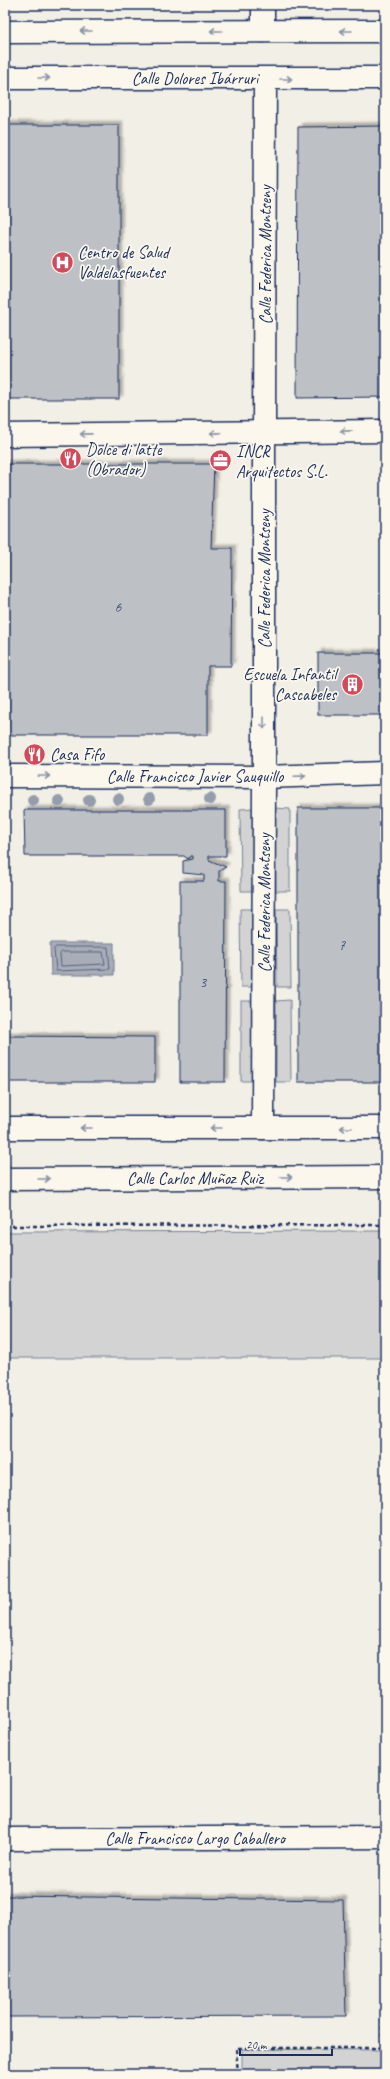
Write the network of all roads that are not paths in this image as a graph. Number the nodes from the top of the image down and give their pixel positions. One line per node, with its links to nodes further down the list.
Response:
1 (262, 5): 2 (street)
2 (263, 31): 3 (street, one-way to 2); 4 (street, one-way to 4)
3 (385, 31)
4 (5, 32)
5 (5, 78): 6 (street, Calle Dolores Ibárruri, one-way to 6)
6 (265, 78): 7 (street, Calle Dolores Ibárruri, one-way to 7); 9 (street, Calle Federica Montseny)
7 (385, 78)
8 (385, 431): 9 (street, one-way to 9)
9 (264, 432): 10 (street, one-way to 10); 13 (street, Calle Federica Montseny, one-way to 13)
10 (5, 435)
11 (385, 773): 13 (street, Calle Francisco Javier Sauquillo, one-way to 11)
12 (5, 776): 13 (street, Calle Francisco Javier Sauquillo, one-way to 13)
13 (264, 777): 15 (street, Calle Federica Montseny)
14 (5, 1128): 15 (street, one-way to 14)
15 (264, 1128): 16 (street, one-way to 15)
16 (385, 1128)
17 (385, 1177): 18 (street, Calle Carlos Muñoz Ruiz, one-way to 17)
18 (5, 1179)
19 (385, 1837): 20 (street, Calle Francisco Largo Caballero)
20 (5, 1839)

